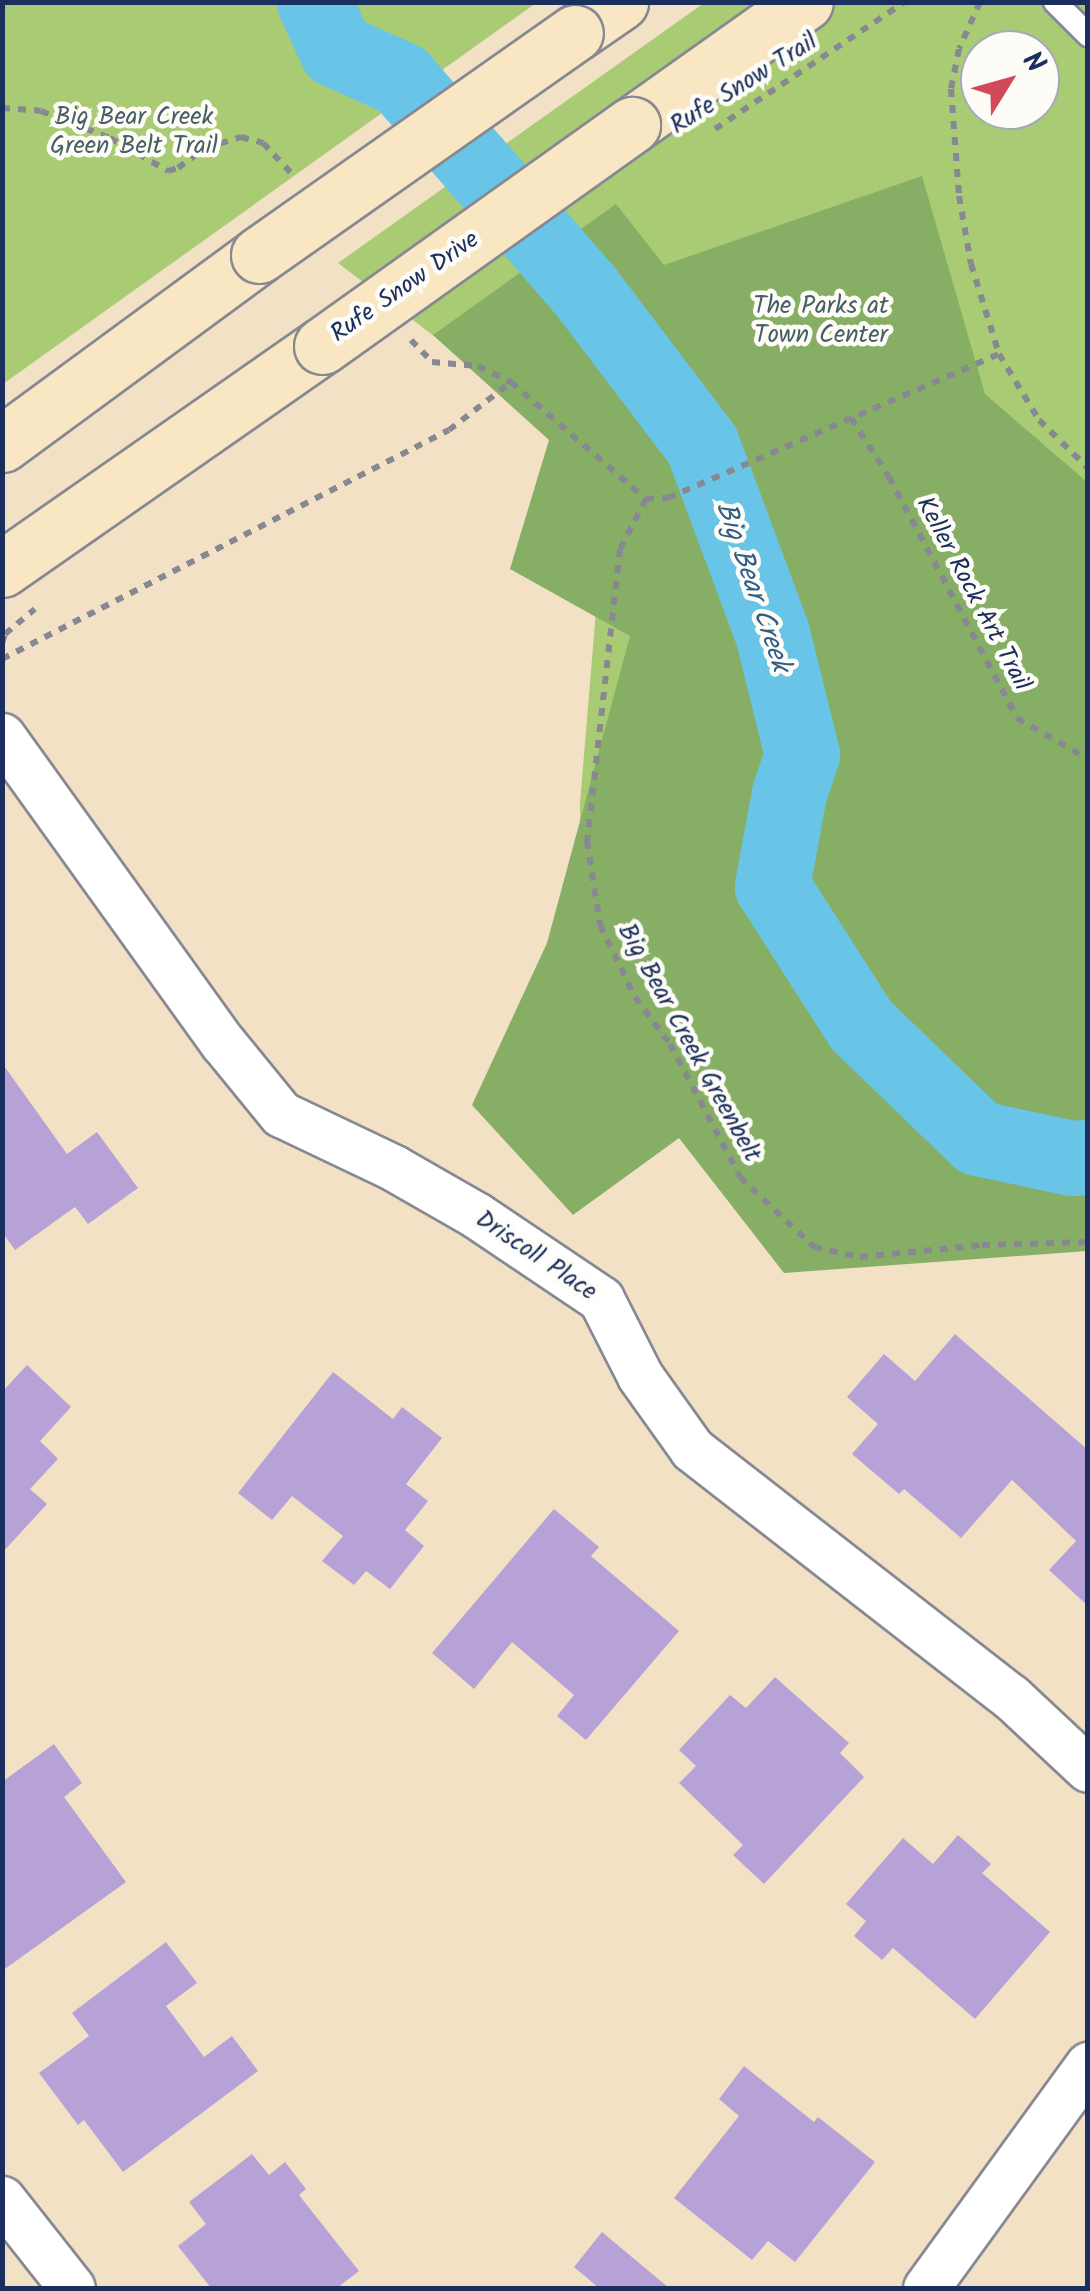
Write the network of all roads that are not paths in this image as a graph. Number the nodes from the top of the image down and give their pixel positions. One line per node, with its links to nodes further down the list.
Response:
1 (620, 2): 5 (main road, bridge)
2 (805, 2): 6 (main road, Rufe Snow Drive, bridge)
3 (1055, 2): 4 (lane)
4 (1088, 35)
5 (2, 444)
6 (2, 569)
7 (2, 736): 8 (street, Driscoll Place)
8 (1088, 1769)
9 (1088, 2065): 12 (street)
10 (2, 2199): 11 (street)
11 (72, 2288)
12 (926, 2288)

